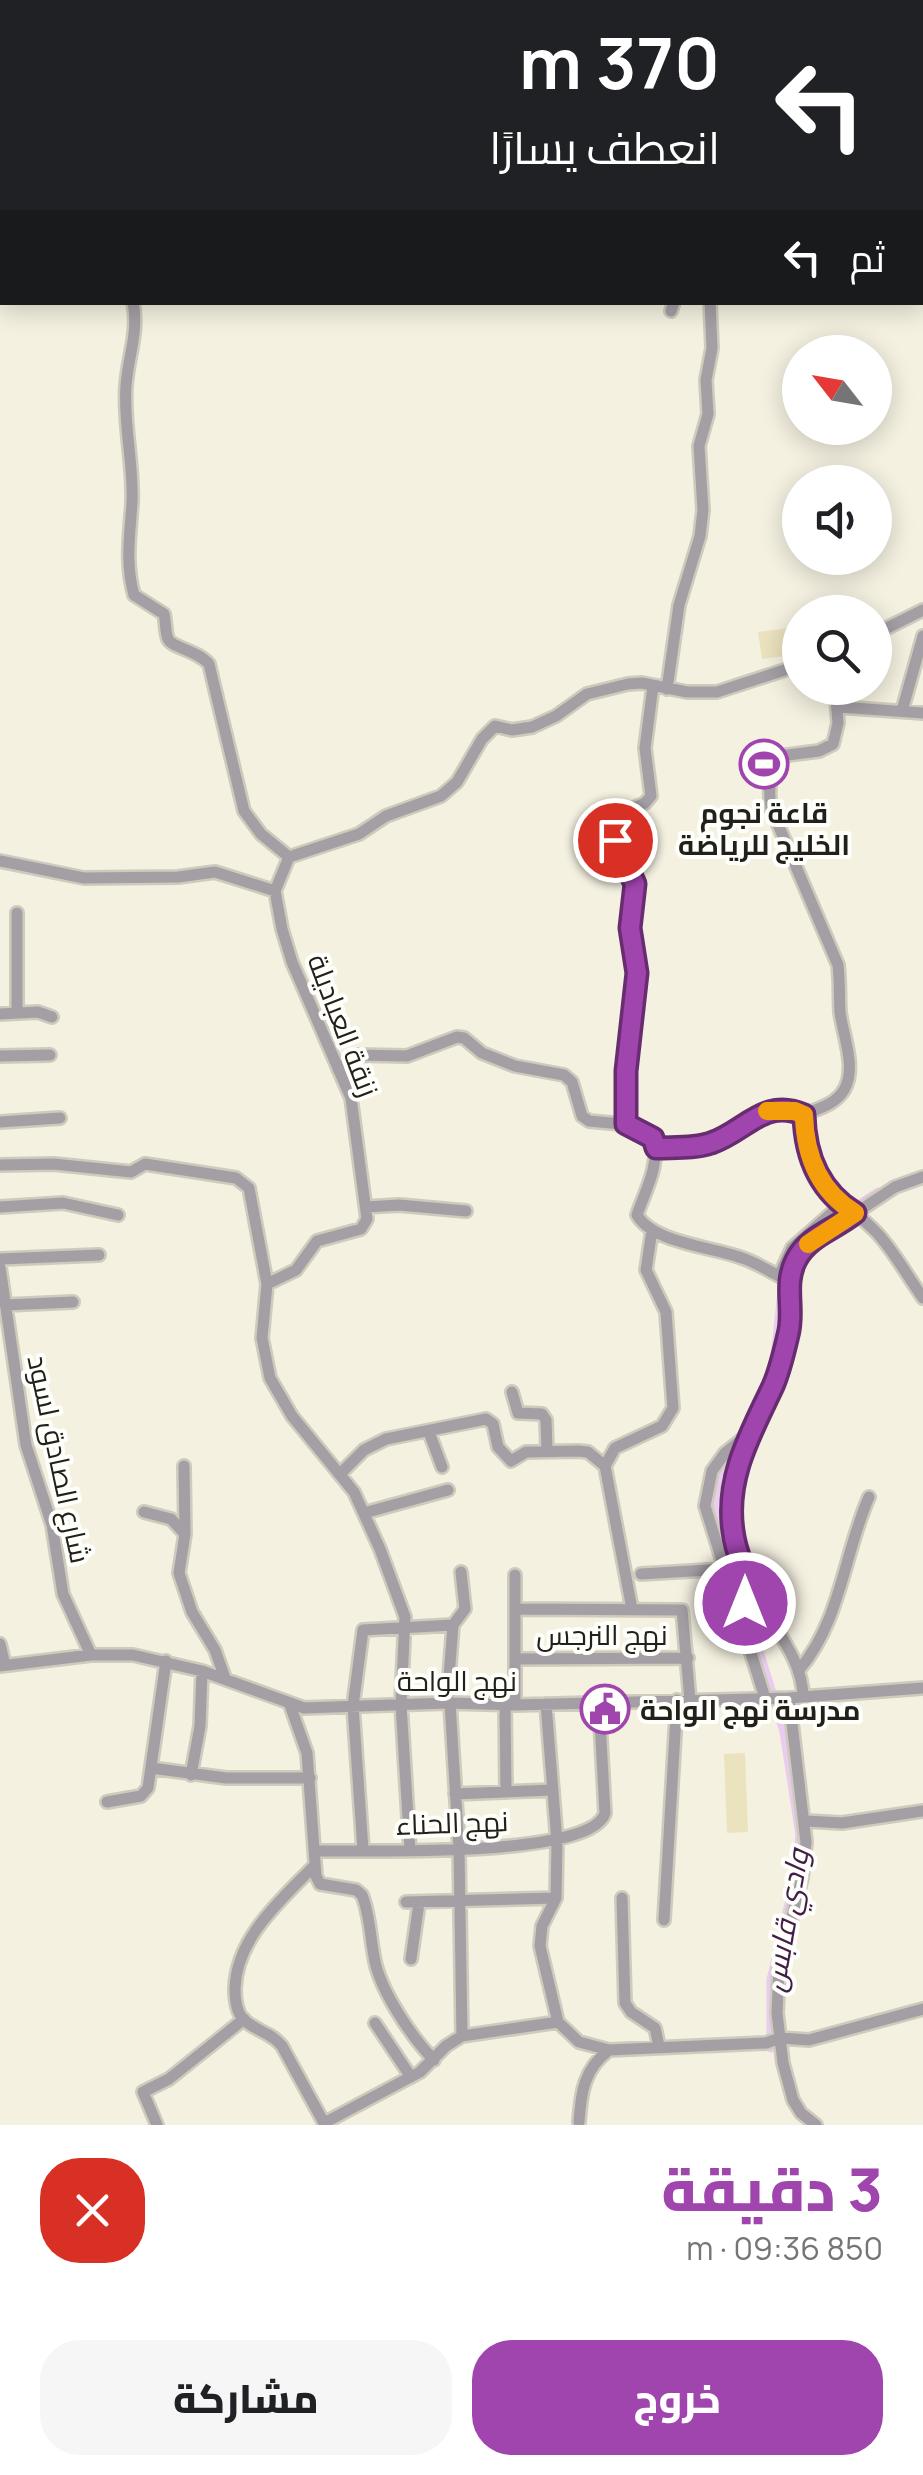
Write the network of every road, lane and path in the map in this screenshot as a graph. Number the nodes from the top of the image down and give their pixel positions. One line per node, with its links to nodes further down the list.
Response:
1 (133, 305): 11 (street)
2 (710, 305): 7 (street)
3 (923, 610): 4 (street)
4 (892, 626)
5 (923, 636): 9 (street)
6 (782, 671): 7 (street)
7 (660, 687): 11 (street); 24 (street)
8 (839, 707): 9 (street); 21 (street)
9 (902, 711): 10 (street)
10 (923, 713)
11 (289, 857): 13 (street)
12 (0, 861): 13 (street)
13 (275, 891): 20 (street, زنقة العباديلة)
14 (17, 913): 16 (street)
15 (0, 1014): 16 (street)
16 (17, 1014): 17 (street)
17 (52, 1017)
18 (0, 1056): 19 (street)
19 (50, 1056)
20 (338, 1069): 24 (street); 30 (street, زنقة العباديلة)
21 (804, 1115): 25 (street); 28 (street)
22 (60, 1118): 23 (street)
23 (0, 1122)
24 (626, 1124): 25 (street)
25 (656, 1148): 34 (street)
26 (0, 1165): 37 (street)
27 (923, 1176): 32 (street)
28 (842, 1204): 32 (street); 34 (street)
29 (0, 1207): 33 (street)
30 (366, 1208): 31 (street); 37 (street)
31 (466, 1211)
32 (855, 1213): 38 (street); 43 (street)
33 (118, 1215)
34 (652, 1230): 46 (street)
35 (99, 1255): 36 (street)
36 (0, 1267): 40 (street, شارع الصادق لسود)
37 (267, 1284): 48 (street)
38 (923, 1298)
39 (74, 1302): 40 (street)
40 (5, 1305): 65 (street, شارع الصادق لسود)
41 (512, 1392): 44 (street)
42 (429, 1432): 44 (street); 47 (street); 48 (street)
43 (748, 1434): 54 (street); 58 (street)
44 (547, 1450): 46 (street)
45 (184, 1466): 53 (street)
46 (605, 1466): 60 (street)
47 (442, 1467)
48 (340, 1474): 52 (street)
49 (448, 1490): 52 (street)
50 (869, 1497): 71 (street)
51 (144, 1512): 53 (street)
52 (364, 1513): 63 (street)
53 (185, 1534): 72 (street)
54 (724, 1569): 57 (street); 59 (street)
55 (461, 1572): 62 (street)
56 (515, 1574): 61 (street)
57 (641, 1574)
58 (760, 1602): 59 (street); 71 (street)
59 (736, 1606): 75 (street)
60 (632, 1609): 61 (street); 66 (street)
61 (515, 1610): 67 (street)
62 (454, 1625): 63 (street); 78 (street)
63 (406, 1627): 80 (street); 84 (street)
64 (0, 1644): 69 (street)
65 (91, 1655): 68 (street, نهج الواحة); 69 (street, نهج الواحة)
66 (688, 1658): 67 (street, نهج النرجس); 77 (street)
67 (516, 1659): 81 (street)
68 (166, 1662): 70 (street, نهج الواحة); 85 (street)
69 (3, 1666)
70 (202, 1670): 72 (street, نهج الواحة); 86 (street)
71 (800, 1670): 74 (street)
72 (225, 1678): 83 (street, نهج الواحة)
73 (923, 1688): 74 (street, نهج الواحة)
74 (803, 1696): 76 (street, نهج الواحة)
75 (765, 1698): 76 (street, نهج الواحة); 77 (street, نهج الواحة)
76 (789, 1698): 93 (street)
77 (684, 1700): 79 (street, نهج الواحة); 103 (street)
78 (448, 1703): 80 (street, نهج الواحة); 81 (street, نهج الواحة); 90 (street)
79 (599, 1703): 82 (street, نهج الواحة); 94 (street, نهج الحناء)
80 (401, 1704): 84 (street, نهج الواحة); 97 (street)
81 (510, 1704): 82 (street, نهج الواحة); 89 (street)
82 (546, 1704): 88 (street)
83 (290, 1705): 84 (street, نهج الواحة); 87 (street)
84 (353, 1706): 96 (street)
85 (151, 1768): 86 (street); 91 (street)
86 (191, 1775): 87 (street)
87 (310, 1778): 98 (street)
88 (553, 1790): 89 (street); 94 (street)
89 (506, 1792): 90 (street)
90 (456, 1794): 95 (street)
91 (107, 1802)
92 (923, 1811): 93 (street)
93 (806, 1821): 110 (street)
94 (557, 1842): 95 (street, نهج الحناء); 100 (street)
95 (459, 1849): 97 (street, نهج الحناء); 102 (street)
96 (363, 1850): 97 (street, نهج الحناء); 98 (street, نهج الحناء)
97 (410, 1850)
98 (315, 1851): 99 (street)
99 (314, 1866): 106 (street); 113 (street)
100 (556, 1898): 102 (street); 107 (street)
101 (622, 1898): 111 (street)
102 (459, 1901): 104 (street); 109 (street)
103 (664, 1920)
104 (411, 1959)
105 (923, 2009): 110 (street)
106 (244, 2020): 116 (street); 117 (street)
107 (558, 2022): 109 (street); 112 (street)
108 (375, 2023): 114 (street)
109 (462, 2036): 113 (street)
110 (780, 2038): 111 (street); 118 (street)
111 (660, 2046): 112 (street)
112 (609, 2050): 115 (street)
113 (434, 2060): 114 (street)
114 (411, 2077): 116 (street)
115 (579, 2122)
116 (322, 2124)
117 (157, 2125)
118 (816, 2125)

